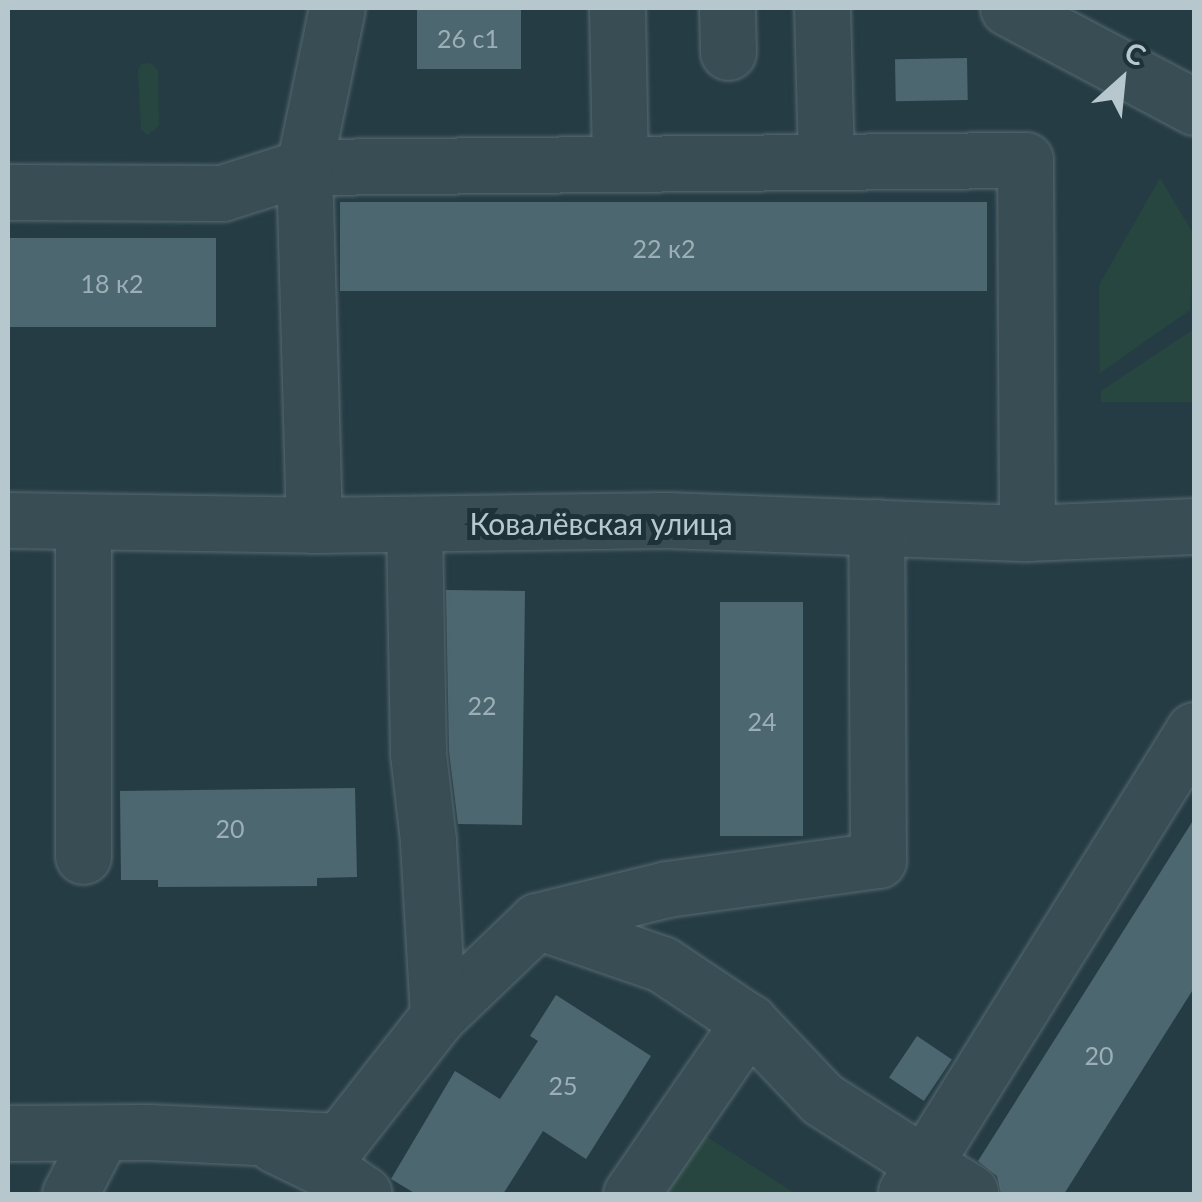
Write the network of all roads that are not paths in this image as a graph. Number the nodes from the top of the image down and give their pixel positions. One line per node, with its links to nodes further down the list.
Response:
1 (336, 8): 8 (street)
2 (617, 8): 7 (street)
3 (822, 8): 6 (street)
4 (1008, 8): 5 (street)
5 (1194, 106)
6 (826, 161): 7 (street); 16 (street)
7 (620, 162): 8 (street)
8 (304, 168): 9 (street); 13 (street)
9 (8, 192)
10 (8, 520): 11 (street, Ковалёвская улица)
11 (82, 522): 13 (street, Ковалёвская улица); 18 (street)
12 (414, 524): 13 (street, Ковалёвская улица); 15 (street, Ковалёвская улица); 20 (street)
13 (314, 525)
14 (1194, 526): 16 (street, Ковалёвская улица)
15 (876, 527): 16 (street, Ковалёвская улица); 19 (street)
16 (1027, 532)
17 (1194, 730): 25 (street)
18 (83, 856)
19 (537, 921): 20 (street); 21 (street)
20 (438, 1016): 24 (street)
21 (748, 1022): 25 (street); 29 (street)
22 (8, 1133): 23 (street)
23 (100, 1136): 24 (street); 27 (street)
24 (256, 1136): 28 (street)
25 (915, 1179): 26 (street)
26 (970, 1192)
27 (70, 1194)
28 (364, 1194)
29 (631, 1194)

